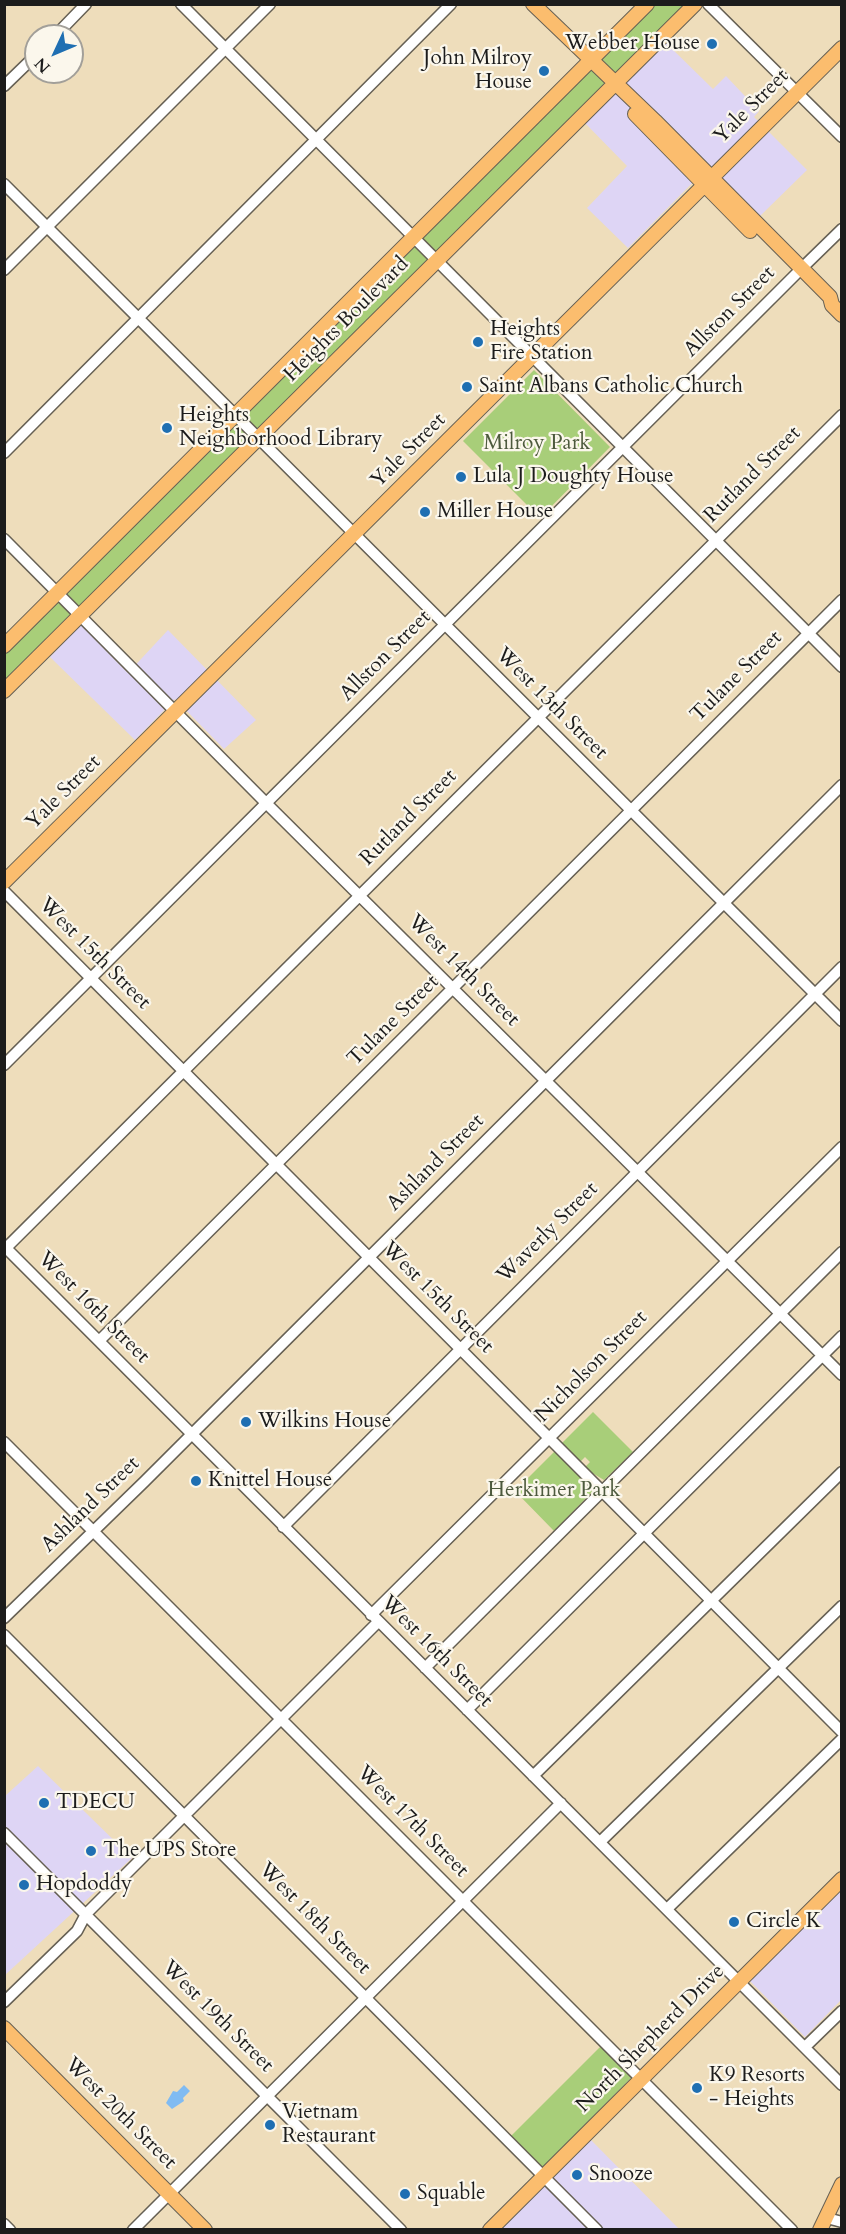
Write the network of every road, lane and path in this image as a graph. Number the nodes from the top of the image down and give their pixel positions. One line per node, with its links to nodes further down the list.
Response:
1 (86, 4): 9 (street)
2 (181, 4): 11 (street)
3 (270, 4): 11 (street)
4 (451, 4): 18 (street)
5 (533, 4): 12 (main road)
6 (648, 4): 12 (main road, Heights Boulevard)
7 (695, 4): 14 (main road, Heights Boulevard)
8 (708, 4): 16 (street)
9 (67, 24)
10 (842, 48): 16 (main road, Yale Street)
11 (226, 49): 18 (street); 21 (street)
12 (590, 63): 14 (main road); 23 (main road, Heights Boulevard)
13 (24, 67): 15 (street)
14 (612, 84): 19 (main road); 24 (main road, Heights Boulevard)
15 (4, 86)
16 (796, 93): 17 (street); 19 (main road, Yale Street)
17 (842, 137)
18 (317, 140): 23 (street); 28 (street)
19 (707, 181): 26 (main road); 26 (main road); 29 (main road, Yale Street)
20 (4, 184): 21 (street, West 13th Street)
21 (48, 227): 25 (street); 28 (street, West 13th Street)
22 (842, 229): 26 (street, Allston Street)
23 (415, 238): 24 (street); 30 (main road, Heights Boulevard)
24 (436, 260): 29 (street); 32 (main road, Heights Boulevard)
25 (4, 270)
26 (799, 272): 27 (main road); 33 (street, Allston Street)
27 (837, 310)
28 (138, 318): 30 (street, West 13th Street); 34 (street)
29 (533, 357): 33 (street); 35 (main road, Yale Street)
30 (234, 414): 32 (street, West 13th Street); 38 (main road, Heights Boulevard)
31 (842, 415): 37 (street, Rutland Street)
32 (258, 438): 35 (street, West 13th Street); 40 (main road, Heights Boulevard)
33 (622, 446): 37 (street); 41 (street, Allston Street)
34 (4, 453)
35 (355, 535): 41 (street, West 13th Street); 46 (main road, Yale Street)
36 (4, 538): 38 (street, West 14th Street)
37 (715, 540): 42 (street); 47 (street, Rutland Street)
38 (58, 592): 40 (street, West 14th Street); 43 (main road, Heights Boulevard)
39 (842, 600): 42 (street, Tulane Street)
40 (80, 615): 45 (main road, Heights Boulevard); 46 (street, West 14th Street)
41 (445, 625): 47 (street, West 13th Street); 49 (street, Allston Street)
42 (808, 634): 44 (street); 50 (street, Tulane Street)
43 (4, 646)
44 (842, 667)
45 (4, 691)
46 (176, 712): 49 (street, West 14th Street); 51 (main road, Yale Street)
47 (537, 717): 50 (street, West 13th Street); 53 (street, Rutland Street)
48 (842, 785): 54 (street, Ashland Street)
49 (266, 803): 53 (street, West 14th Street); 56 (street, Allston Street)
50 (631, 812): 54 (street, West 13th Street); 57 (street, Tulane Street)
51 (4, 882)
52 (4, 891): 56 (street, West 15th Street)
53 (359, 896): 57 (street, West 14th Street); 61 (street, Rutland Street)
54 (723, 904): 58 (street, West 13th Street); 62 (street, Ashland Street)
55 (842, 967): 58 (street, Waverly Street)
56 (90, 979): 60 (street, Allston Street); 61 (street, West 15th Street)
57 (454, 990): 62 (street, West 14th Street); 64 (street, Tulane Street)
58 (814, 994): 59 (street, West 13th Street); 65 (street, Waverly Street)
59 (842, 1021)
60 (4, 1065)
61 (183, 1072): 64 (street, West 15th Street); 66 (street, Rutland Street)
62 (545, 1081): 65 (street, West 14th Street); 68 (street, Ashland Street)
63 (842, 1147): 69 (street, Nicholson Street)
64 (276, 1165): 68 (street, West 15th Street); 72 (street, Tulane Street)
65 (637, 1172): 69 (street, West 14th Street); 73 (street, Waverly Street)
66 (5, 1248): 72 (street, West 16th Street)
67 (842, 1252): 70 (street)
68 (369, 1258): 73 (street, West 15th Street); 76 (street, Ashland Street)
69 (728, 1261): 70 (street, West 14th Street); 77 (street, Nicholson Street)
70 (779, 1313): 74 (street, West 14th Street); 80 (street)
71 (842, 1336): 74 (street)
72 (99, 1341): 76 (street, West 16th Street)
73 (460, 1349): 77 (street, West 15th Street); 81 (street, Waverly Street)
74 (822, 1355): 75 (street, West 14th Street); 83 (street)
75 (842, 1375)
76 (190, 1435): 81 (street, West 16th Street); 82 (street, Ashland Street)
77 (549, 1438): 80 (street, West 15th Street); 87 (street, Nicholson Street)
78 (4, 1442): 82 (street, West 17th Street)
79 (842, 1472): 84 (street)
80 (602, 1491): 83 (street, West 15th Street); 89 (street)
81 (283, 1527): 87 (street, West 16th Street)
82 (94, 1531): 86 (street, Ashland Street); 92 (street, West 17th Street)
83 (645, 1534): 84 (street, West 15th Street); 91 (street)
84 (712, 1602): 90 (street, West 15th Street); 95 (street)
85 (842, 1606): 90 (street)
86 (4, 1618)
87 (375, 1618): 89 (street, West 16th Street); 92 (street, Nicholson Street)
88 (4, 1635): 97 (street, West 18th Street)
89 (424, 1668): 91 (street, West 16th Street)
90 (778, 1669): 93 (street, West 15th Street); 99 (street)
91 (467, 1710): 95 (street, West 16th Street)
92 (281, 1720): 97 (street, Nicholson Street); 101 (street, West 17th Street)
93 (842, 1732)
94 (842, 1739): 102 (street)
95 (533, 1776): 96 (street, West 16th Street)
96 (561, 1803): 99 (street, West 16th Street); 101 (street)
97 (184, 1816): 103 (street, Nicholson Street); 105 (street, West 18th Street)
98 (4, 1833): 103 (street, West 19th Street)
99 (600, 1842): 102 (street, West 16th Street)
100 (842, 1879): 104 (main road, North Shepherd Drive)
101 (463, 1901): 105 (street); 110 (street, West 17th Street)
102 (667, 1909): 104 (street, West 16th Street)
103 (86, 1914): 106 (street); 112 (street, West 19th Street)
104 (740, 1981): 109 (street, West 16th Street); 110 (main road, North Shepherd Drive)
105 (365, 1998): 112 (street); 113 (street, West 18th Street)
106 (4, 2002)
107 (842, 2011): 109 (street)
108 (4, 2028): 115 (main road, West 20th Street)
109 (805, 2047): 111 (street, West 16th Street)
110 (641, 2078): 113 (main road, North Shepherd Drive); 125 (street, West 17th Street)
111 (842, 2085)
112 (267, 2096): 115 (street); 122 (street, West 19th Street)
113 (544, 2176): 123 (main road, North Shepherd Drive); 124 (street, West 18th Street)
114 (842, 2184): 117 (main road)
115 (169, 2194): 120 (street); 121 (main road, West 20th Street)
116 (842, 2222): 117 (street)
117 (824, 2223)
118 (4, 2224): 119 (street)
119 (10, 2229)
120 (133, 2229)
121 (205, 2229)
122 (401, 2229)
123 (490, 2229)
124 (597, 2229)
125 (792, 2229)

